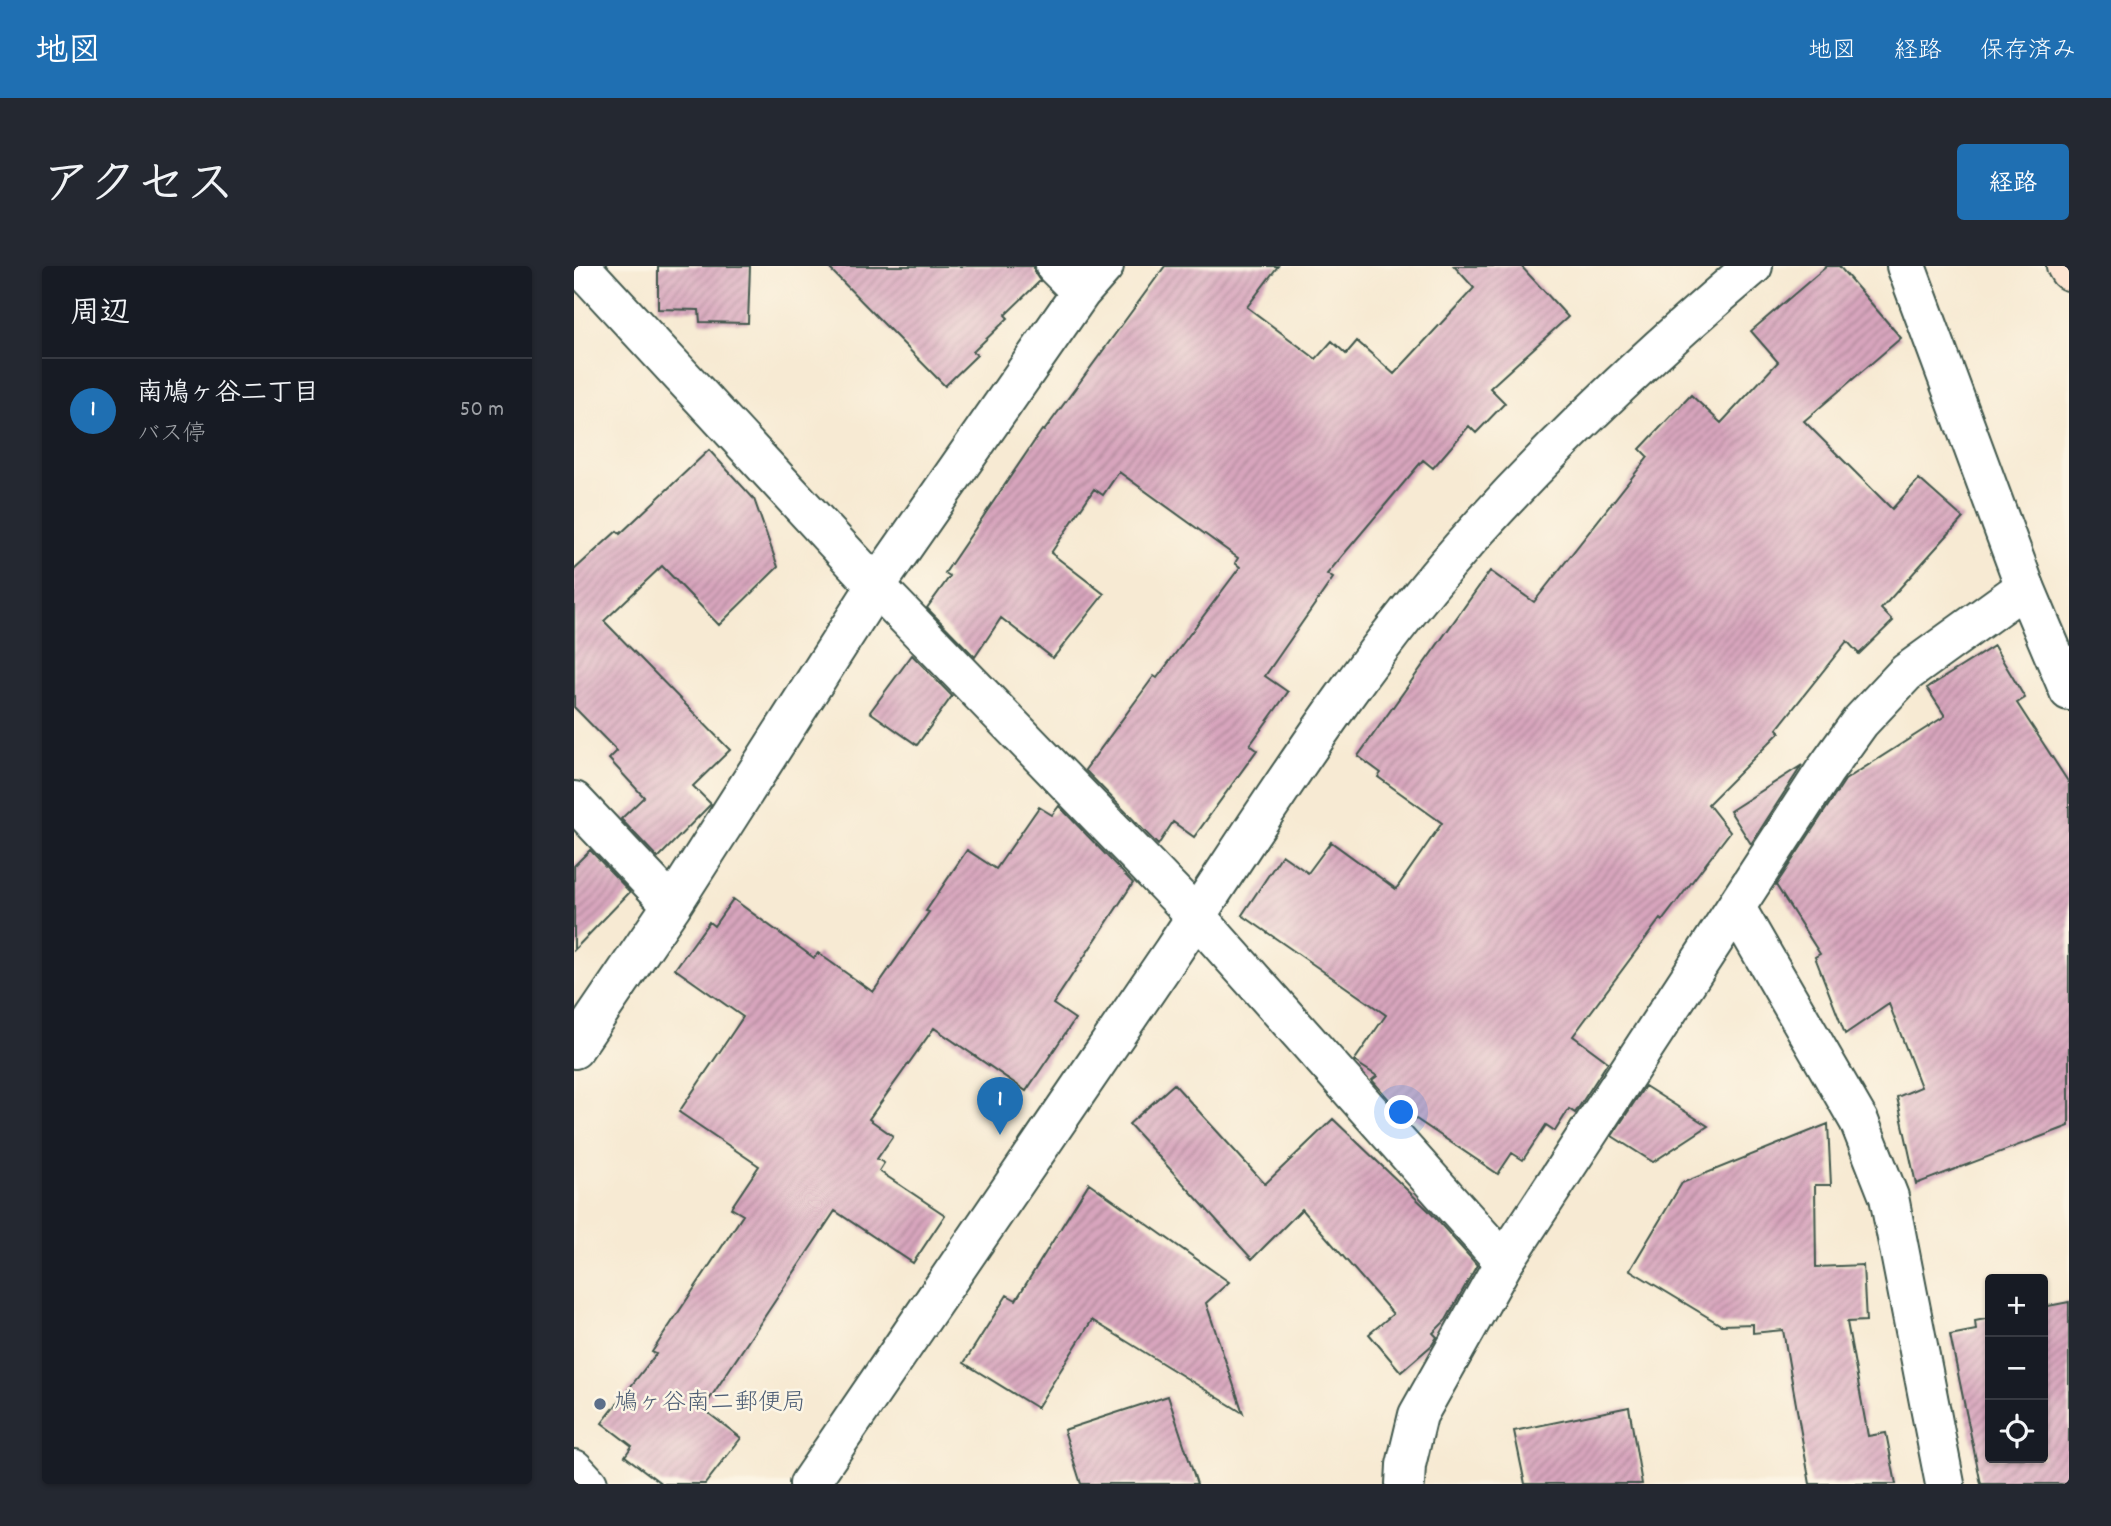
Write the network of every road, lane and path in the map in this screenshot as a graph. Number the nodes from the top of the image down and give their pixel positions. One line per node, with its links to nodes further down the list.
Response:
1 (580, 266): 7 (street)
2 (1753, 266): 13 (street)
3 (1906, 266): 8 (street)
4 (2066, 266): 5 (main road)
5 (2069, 271)
6 (1080, 275): 7 (street)
7 (876, 586): 11 (street); 13 (street)
8 (2025, 587): 9 (street); 12 (street)
9 (2069, 691)
10 (574, 801): 11 (street)
11 (672, 905): 14 (street)
12 (1736, 908): 15 (street); 20 (street)
13 (1196, 916): 15 (street); 18 (street)
14 (574, 1049)
15 (1504, 1262): 19 (street)
16 (574, 1469): 17 (street)
17 (588, 1484)
18 (809, 1484)
19 (1405, 1484)
20 (1945, 1484)

